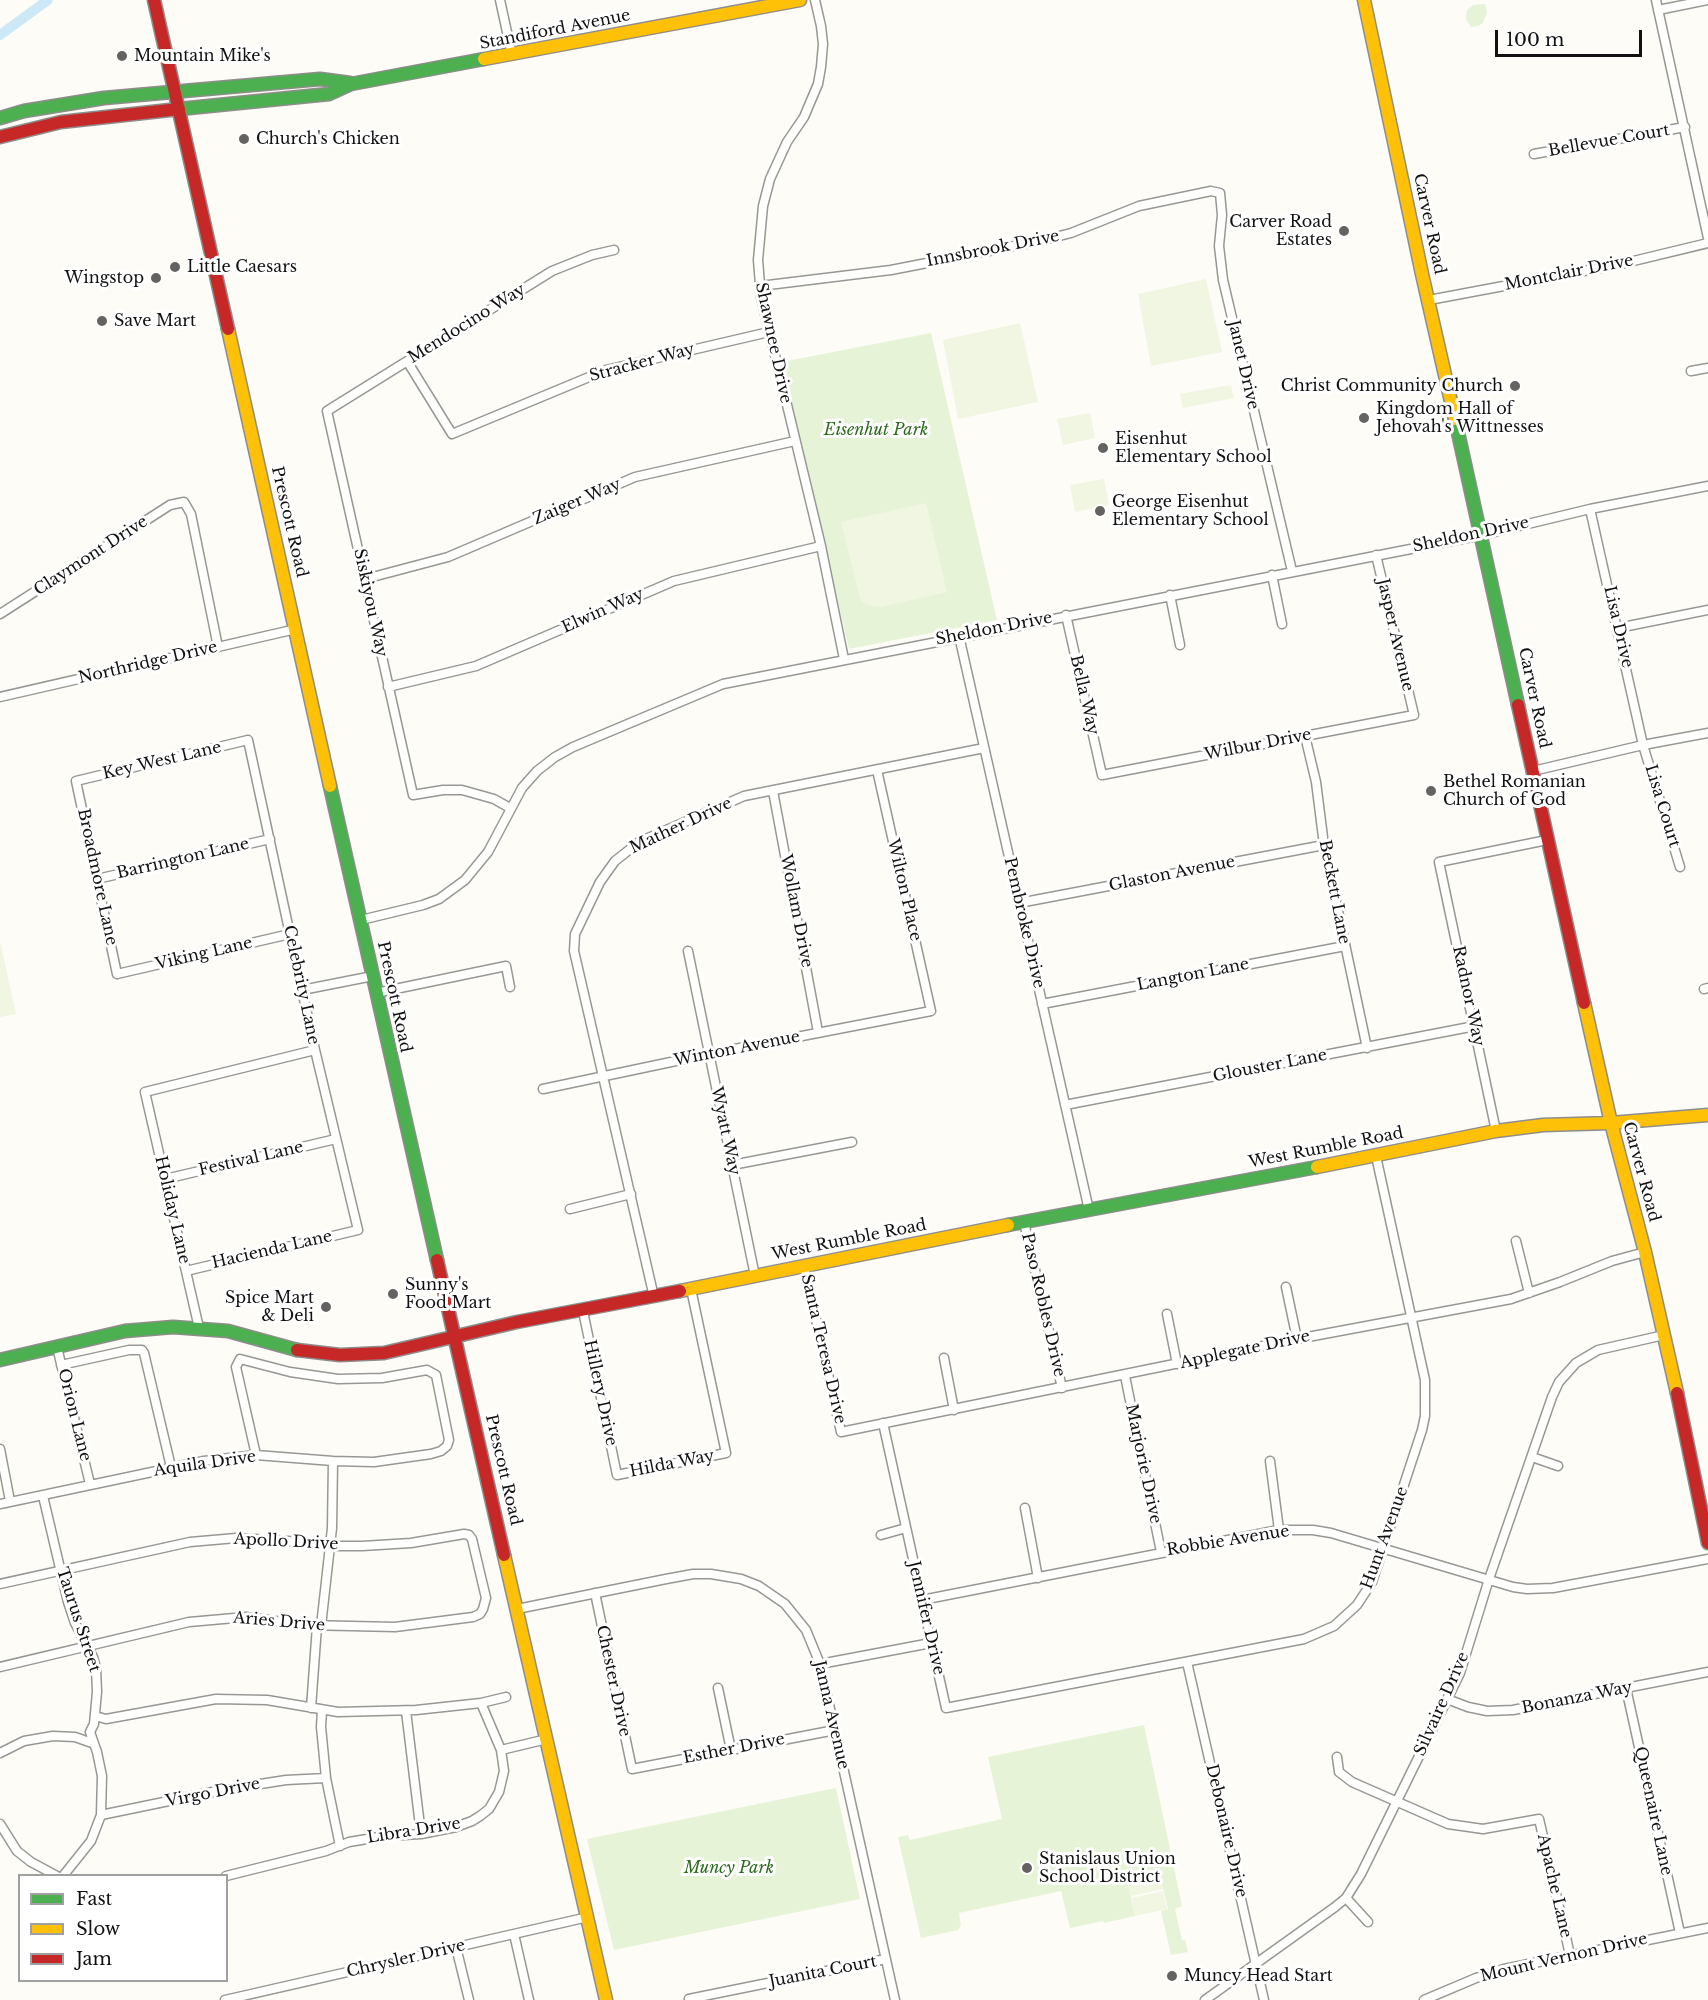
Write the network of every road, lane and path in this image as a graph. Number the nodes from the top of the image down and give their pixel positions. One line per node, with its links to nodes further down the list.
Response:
1 (154, 0): 11 (street, Prescott Road)
2 (500, 0): 9 (street)
3 (800, 0): 9 (street, Standiford Avenue)
4 (815, 0): 21 (street, Shawnee Drive)
5 (1364, 0): 22 (street, Carver Road)
6 (1656, 0): 8 (street)
7 (1708, 0): 8 (street)
8 (1658, 10): 14 (street)
9 (512, 55): 10 (street, Standiford Avenue)
10 (351, 84): 11 (street, Standiford Avenue); 12 (street, Standiford Avenue)
11 (175, 92): 12 (street, Prescott Road); 13 (street, Standiford Avenue)
12 (179, 110): 15 (street, Standiford Avenue); 43 (street, Prescott Road)
13 (0, 118)
14 (1685, 127): 16 (street, Bellevue Court); 18 (street)
15 (0, 137)
16 (1534, 154)
17 (1220, 193): 21 (street, Innsbrook Drive); 34 (street, Janet Drive)
18 (1708, 238)
19 (1708, 243): 22 (street, Montclair Drive)
20 (614, 250): 24 (street, Mendocino Way)
21 (760, 286): 23 (street, Shawnee Drive)
22 (1429, 300): 31 (street, Carver Road)
23 (769, 332): 24 (street, Stracker Way); 28 (street, Shawnee Drive)
24 (407, 361): 27 (street, Mendocino Way)
25 (1708, 368): 26 (street)
26 (1691, 370)
27 (327, 411): 36 (street, Siskiyou Way)
28 (795, 441): 32 (street, Shawnee Drive); 36 (street, Zaiger Way)
29 (1708, 486): 30 (street, Sheldon Drive)
30 (1590, 509): 31 (street, Sheldon Drive); 42 (street, Lisa Drive)
31 (1482, 535): 33 (street, Sheldon Drive); 57 (street, Carver Road)
32 (821, 546): 47 (street, Shawnee Drive); 48 (street, Elwin Way)
33 (1376, 555): 34 (street, Sheldon Drive); 50 (street, Jasper Avenue)
34 (1292, 571): 35 (street, Sheldon Drive)
35 (1272, 575): 37 (street, Sheldon Drive); 41 (street)
36 (364, 579): 48 (street, Siskiyou Way)
37 (1170, 595): 40 (street, Sheldon Drive); 45 (street)
38 (1708, 610): 42 (street)
39 (0, 614): 46 (street, Claymont Drive)
40 (1066, 615): 44 (street, Sheldon Drive); 58 (street, Bella Way)
41 (1282, 624)
42 (1618, 628): 54 (street, Lisa Drive)
43 (296, 629): 46 (street, Northridge Drive); 68 (street, Prescott Road)
44 (959, 636): 47 (street, Sheldon Drive); 55 (street, Pembroke Drive)
45 (1180, 645)
46 (218, 646): 49 (street, Northridge Drive)
47 (844, 659): 61 (street, Sheldon Drive)
48 (388, 687): 61 (street, Siskiyou Way)
49 (0, 697)
50 (1414, 715): 52 (street, Wilbur Drive)
51 (1708, 733): 54 (street)
52 (1305, 736): 58 (street, Wilbur Drive); 64 (street, Beckett Lane)
53 (248, 740): 59 (street, Key West Lane); 62 (street, Celebrity Lane)
54 (1643, 745): 57 (street); 65 (street, Lisa Court)
55 (984, 748): 56 (street, Mather Drive); 67 (street, Pembroke Drive)
56 (877, 770): 60 (street, Mather Drive); 78 (street, Wilton Place)
57 (1533, 771): 63 (street, Carver Road)
58 (1102, 775)
59 (76, 781): 66 (street, Broadmore Lane)
60 (773, 791): 80 (street, Wollam Drive); 84 (street, Mather Drive)
61 (510, 808): 68 (street, Sheldon Drive)
62 (270, 839): 66 (street, Barrington Lane); 69 (street, Celebrity Lane)
63 (1547, 840): 79 (street, Radnor Way); 88 (street, Carver Road)
64 (1324, 845): 67 (street, Glaston Avenue); 70 (street, Beckett Lane)
65 (1680, 867)
66 (97, 879): 72 (street, Broadmore Lane)
67 (1020, 903): 77 (street, Pembroke Drive)
68 (361, 920): 73 (street, Prescott Road)
69 (290, 934): 72 (street, Viking Lane); 75 (street, Celebrity Lane)
70 (1345, 946): 77 (street, Langton Lane); 81 (street, Beckett Lane)
71 (688, 951): 83 (street, Wyatt Way)
72 (117, 974)
73 (373, 976): 75 (street); 76 (street, Prescott Road)
74 (510, 987): 76 (street)
75 (302, 990): 82 (street, Celebrity Lane)
76 (376, 993): 114 (street, Prescott Road)
77 (1042, 1004): 86 (street, Pembroke Drive)
78 (931, 1011): 80 (street, Winton Avenue)
79 (1475, 1026): 81 (street, Glouster Lane); 89 (street, Radnor Way)
80 (818, 1032): 83 (street, Winton Avenue)
81 (1367, 1048): 86 (street, Glouster Lane)
82 (315, 1050): 90 (street, Celebrity Lane); 94 (street, Holiday Lane)
83 (709, 1054): 84 (street, Winton Avenue); 93 (street, Wyatt Way)
84 (604, 1076): 85 (street, Winton Avenue); 95 (street, Mather Drive)
85 (543, 1089)
86 (1065, 1106): 97 (street, Pembroke Drive)
87 (1708, 1115): 88 (street, West Rumble Road)
88 (1611, 1123): 89 (street, West Rumble Road); 101 (street, Carver Road)
89 (1496, 1131): 92 (street, West Rumble Road)
90 (336, 1139): 94 (street, Festival Lane); 99 (street, Celebrity Lane)
91 (852, 1142): 93 (street)
92 (1376, 1156): 97 (street, West Rumble Road); 111 (street, Hunt Avenue)
93 (732, 1165): 104 (street, Wyatt Way)
94 (165, 1179): 103 (street, Holiday Lane)
95 (631, 1194): 96 (street); 108 (street, Mather Drive)
96 (570, 1209)
97 (1089, 1210): 98 (street, West Rumble Road)
98 (1024, 1222): 102 (street, West Rumble Road); 122 (street, Paso Robles Drive)
99 (357, 1230): 103 (street, Hacienda Lane)
100 (1516, 1241): 107 (street)
101 (1645, 1252): 107 (street, Applegate Drive); 113 (street, Carver Road)
102 (804, 1266): 104 (street, West Rumble Road); 125 (street, Santa Teresa Drive)
103 (186, 1271): 112 (street, Holiday Lane)
104 (755, 1276): 106 (street, West Rumble Road)
105 (1286, 1287): 115 (street)
106 (691, 1289): 108 (street, West Rumble Road); 133 (street, Hilda Way)
107 (1529, 1293): 111 (street, Applegate Drive)
108 (654, 1297): 109 (street, West Rumble Road)
109 (582, 1311): 114 (street, West Rumble Road); 133 (street, Hillery Drive)
110 (1167, 1314): 120 (street)
111 (1412, 1318): 115 (street, Applegate Drive); 145 (street, Hunt Avenue)
112 (199, 1328): 114 (street, West Rumble Road); 116 (street, West Rumble Road)
113 (1664, 1335): 128 (street, Silvaire Drive); 143 (street, Carver Road)
114 (455, 1338): 154 (street, Prescott Road)
115 (1297, 1339): 120 (street, Applegate Drive)
116 (57, 1347): 118 (street, West Rumble Road); 119 (street, Orion Lane)
117 (944, 1358): 123 (street)
118 (0, 1360)
119 (61, 1362): 132 (street); 134 (street, Orion Lane)
120 (1177, 1364): 121 (street, Applegate Drive)
121 (1125, 1376): 122 (street, Applegate Drive); 146 (street, Marjorie Drive)
122 (1062, 1388): 123 (street, Applegate Drive)
123 (954, 1410): 124 (street, Applegate Drive)
124 (883, 1423): 125 (street, Applegate Drive); 139 (street, Jennifer Drive)
125 (841, 1432)
126 (0, 1449): 136 (street)
127 (256, 1455): 129 (street, Aquila Drive); 129 (street, Aquila Drive); 132 (street, Aquila Drive)
128 (1532, 1457): 131 (street); 150 (street, Silvaire Drive)
129 (333, 1461): 144 (street)
130 (1270, 1461): 140 (street)
131 (1558, 1466)
132 (171, 1467): 134 (street, Aquila Drive)
133 (617, 1475)
134 (90, 1484): 135 (street, Aquila Drive)
135 (43, 1496): 136 (street, Aquila Drive); 148 (street, Taurus Street)
136 (10, 1501): 137 (street, Aquila Drive)
137 (0, 1504)
138 (1025, 1508): 149 (street)
139 (906, 1528): 142 (street); 153 (street, Jennifer Drive)
140 (1279, 1530): 145 (street, Robbie Avenue); 146 (street, Robbie Avenue)
141 (469, 1535): 144 (street, Apollo Drive); 155 (street, Aries Drive)
142 (881, 1535)
143 (1708, 1543)
144 (330, 1546): 148 (street, Apollo Drive); 155 (street)
145 (1384, 1548): 150 (street, Robbie Avenue); 158 (street, Hunt Avenue)
146 (1161, 1552): 149 (street, Robbie Avenue)
147 (1708, 1558): 150 (street, Robbie Avenue)
148 (61, 1571): 151 (street, Apollo Drive); 157 (street, Taurus Street)
149 (1038, 1578): 153 (street, Robbie Avenue)
150 (1489, 1579): 165 (street, Silvaire Drive)
151 (0, 1584)
152 (595, 1593): 154 (street, Janna Avenue); 159 (street, Janna Avenue); 179 (street, Chester Drive)
153 (922, 1600): 156 (street, Jennifer Drive)
154 (517, 1609): 173 (street, Prescott Road)
155 (319, 1626): 157 (street, Aries Drive); 167 (street)
156 (931, 1643): 159 (street); 168 (street, Jennifer Drive)
157 (86, 1645): 160 (street, Aries Drive); 171 (street, Taurus Street)
158 (1187, 1662): 168 (street, Hunt Avenue); 198 (street, Debonaire Drive)
159 (820, 1664): 172 (street, Janna Avenue)
160 (0, 1667)
161 (1708, 1672): 163 (street, Bonanza Way)
162 (718, 1688): 176 (street)
163 (1626, 1688): 165 (street, Bonanza Way); 193 (street, Queenaire Lane)
164 (506, 1697): 166 (street)
165 (1448, 1699): 181 (street, Silvaire Drive)
166 (481, 1703): 170 (street); 175 (street, Libra Drive)
167 (311, 1708): 169 (street); 171 (street)
168 (946, 1708)
169 (322, 1710): 170 (street); 180 (street)
170 (406, 1711): 184 (street)
171 (95, 1716): 174 (street, Taurus Street)
172 (835, 1730): 176 (street, Esther Drive); 197 (street, Janna Avenue)
173 (547, 1739): 175 (street); 190 (street, Prescott Road)
174 (92, 1743): 177 (street); 182 (street, Taurus Street)
175 (501, 1750): 184 (street, Libra Drive)
176 (731, 1750): 179 (street, Esther Drive)
177 (0, 1753)
178 (1337, 1757): 181 (street)
179 (632, 1769)
180 (326, 1778): 182 (street, Virgo Drive); 185 (street)
181 (1396, 1803): 189 (street, Silvaire Drive); 196 (street, Apache Lane)
182 (101, 1815): 187 (street, Taurus Street)
183 (0, 1824): 186 (street)
184 (421, 1834): 185 (street, Libra Drive)
185 (340, 1846): 188 (street, Libra Drive)
186 (55, 1874)
187 (64, 1874)
188 (228, 1876)
189 (1346, 1898): 191 (street); 198 (street, Silvaire Drive)
190 (588, 1917): 194 (street, Chrysler Drive); 203 (street, Prescott Road)
191 (1368, 1922)
192 (1708, 1928): 193 (street, Mount Vernon Drive)
193 (1680, 1933): 196 (street, Mount Vernon Drive)
194 (514, 1934): 195 (street, Chrysler Drive); 202 (street)
195 (456, 1947): 200 (street, Chrysler Drive); 201 (street)
196 (1570, 1955): 207 (street, Mount Vernon Drive)
197 (886, 1959): 199 (street, Juanita Court); 204 (street, Janna Avenue)
198 (1256, 1963): 205 (street, Silvaire Drive); 206 (street, Debonaire Drive)
199 (689, 1999)
200 (225, 2000)
201 (469, 2000)
202 (529, 2000)
203 (606, 2000)
204 (895, 2000)
205 (1205, 2000)
206 (1264, 2000)
207 (1424, 2000)

